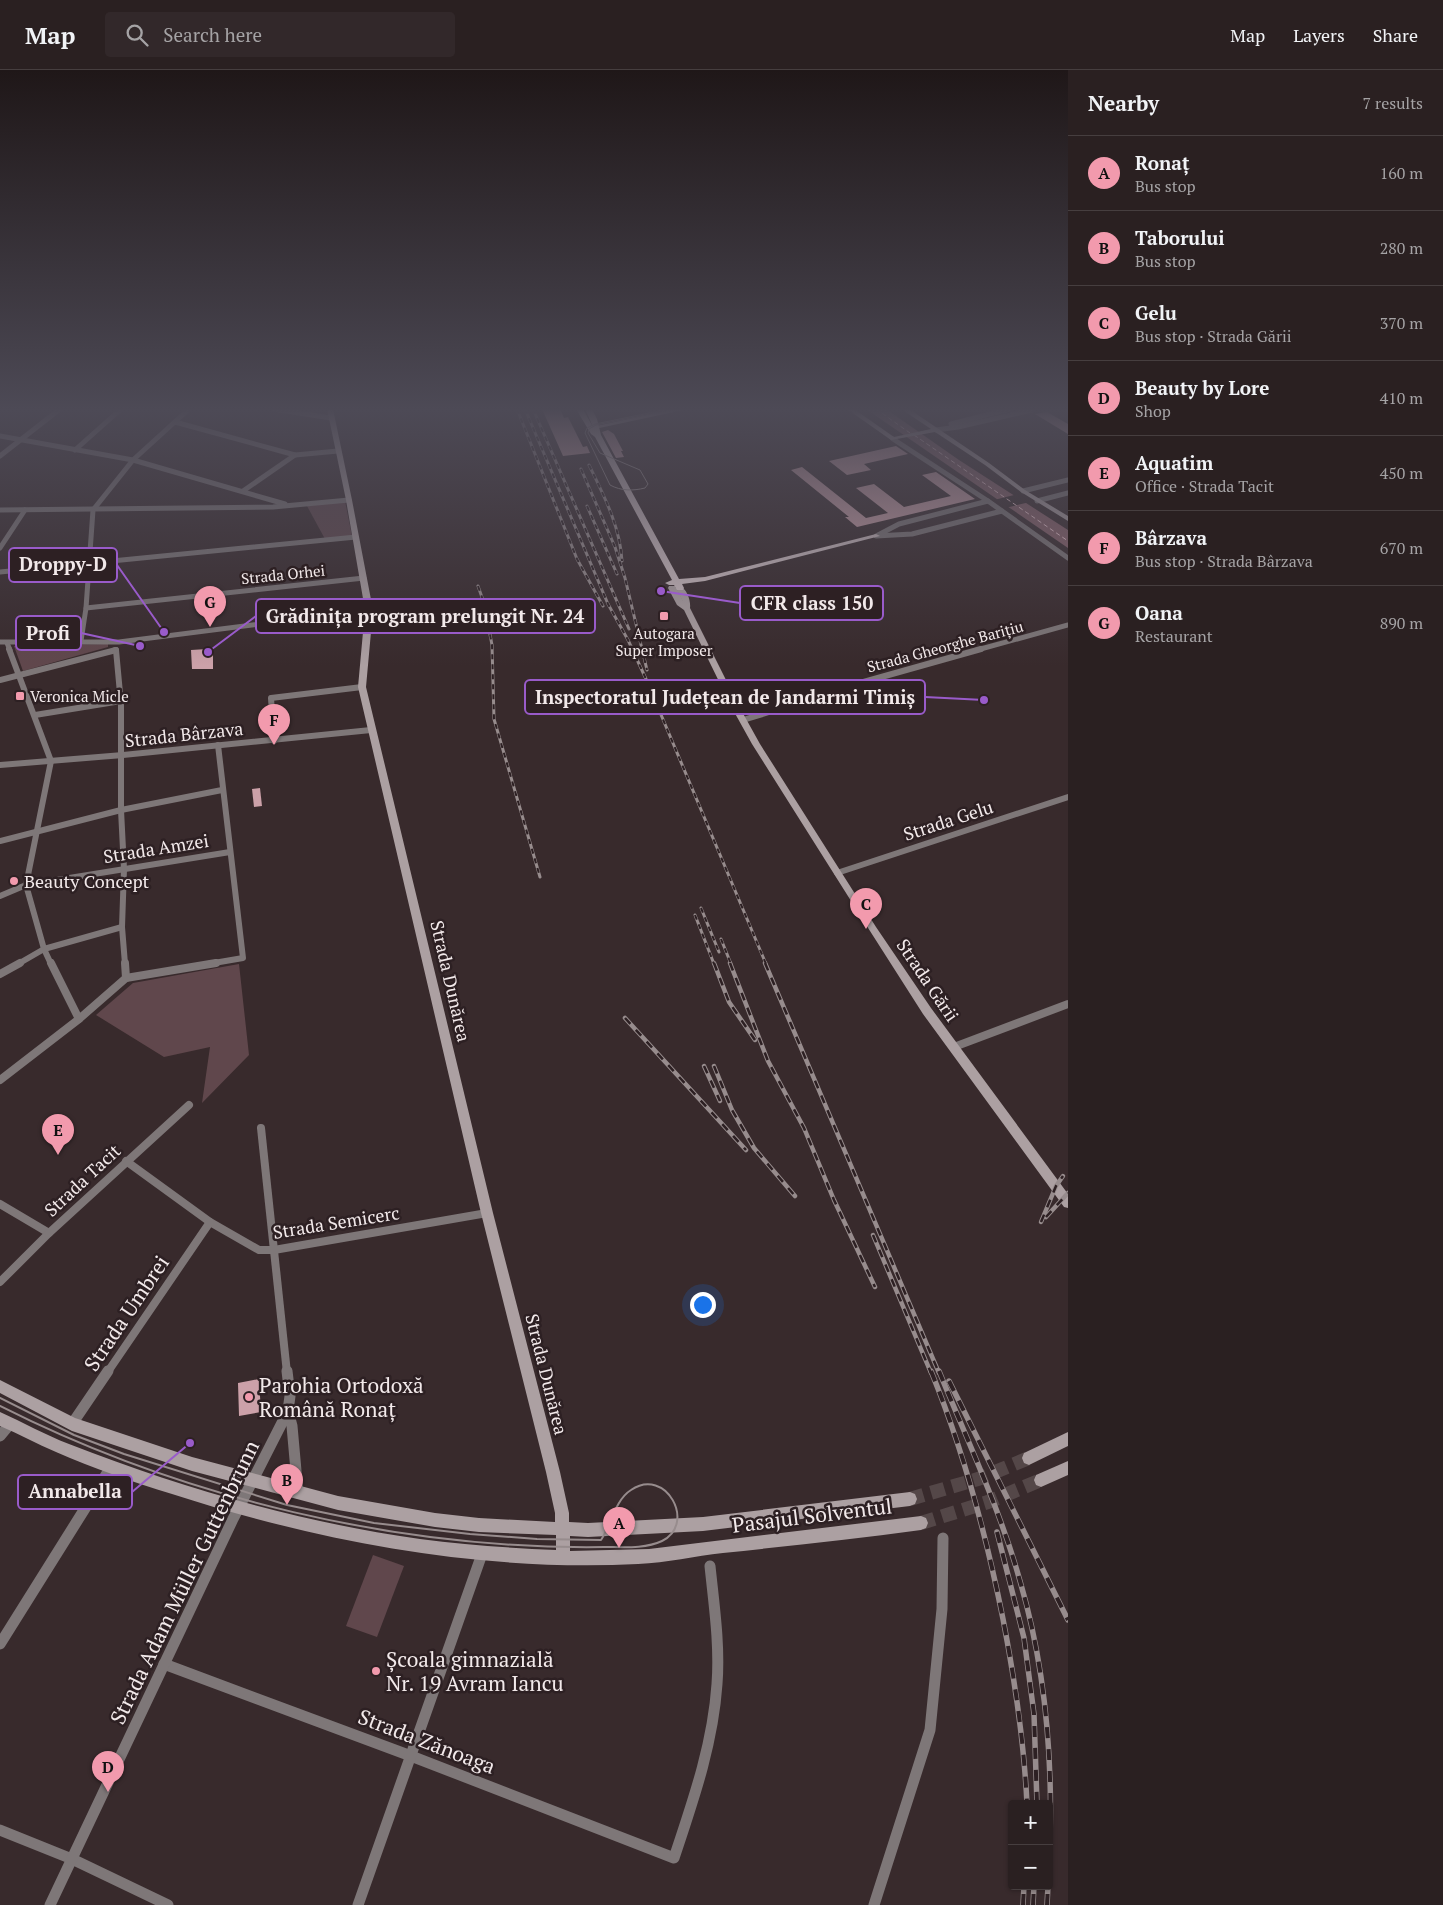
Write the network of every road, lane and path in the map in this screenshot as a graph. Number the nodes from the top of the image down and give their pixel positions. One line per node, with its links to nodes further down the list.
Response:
1 (105, 495): 14 (street)
2 (253, 495): 11 (street)
3 (348, 495): 8 (main road, Strada Dunărea)
4 (628, 495): 24 (main road, Strada Gării)
5 (980, 495): 9 (street)
6 (1028, 495): 10 (main road)
7 (1062, 495): 10 (street)
8 (349, 500): 11 (street); 18 (main road, Strada Dunărea)
9 (988, 500): 15 (street); 17 (street)
10 (1038, 501): 16 (main road)
11 (289, 506): 14 (street)
12 (0, 510): 13 (street)
13 (25, 510): 14 (street); 19 (street)
14 (93, 510): 21 (street)
15 (1002, 511): 17 (street); 20 (street)
16 (1068, 519)
17 (876, 536): 24 (main road)
18 (356, 537): 21 (street); 23 (main road, Strada Dunărea)
19 (0, 548)
20 (1068, 558)
21 (89, 564): 22 (street); 25 (street)
22 (0, 572)
23 (364, 578): 25 (street, Strada Orhei); 26 (main road, Strada Dunărea)
24 (674, 585): 37 (main road, Strada Gării)
25 (86, 608): 30 (street)
26 (369, 610): 31 (street); 35 (main road, Strada Dunărea)
27 (1068, 625): 38 (street, Strada Gheorghe Barițiu)
28 (0, 642): 29 (street)
29 (7, 642): 30 (street); 33 (street)
30 (81, 642): 31 (street)
31 (119, 642): 32 (street)
32 (116, 650): 33 (street); 36 (street)
33 (19, 675): 34 (street); 39 (street)
34 (0, 680)
35 (362, 687): 41 (main road, Strada Dunărea); 42 (street)
36 (121, 701): 39 (street); 44 (street)
37 (736, 708): 38 (street, Strada Gheorghe Barițiu); 40 (main road, Strada Gării)
38 (770, 708): 40 (street, Strada Gheorghe Barițiu)
39 (35, 715): 45 (street)
40 (743, 720): 54 (main road, Strada Gării)
41 (371, 730): 42 (street, Strada Bârzava); 70 (main road, Strada Dunărea)
42 (274, 741): 43 (street, Strada Bârzava)
43 (218, 745): 44 (street, Strada Bârzava); 47 (street)
44 (122, 756): 45 (street, Strada Bârzava); 49 (street)
45 (51, 761): 46 (street, Strada Bârzava); 50 (street)
46 (0, 765)
47 (222, 790): 49 (street); 52 (street)
48 (1068, 796): 54 (street, Strada Gelu)
49 (121, 810): 50 (street); 53 (street)
50 (36, 831): 51 (street); 55 (street)
51 (0, 841)
52 (230, 852): 53 (street, Strada Amzei); 60 (street)
53 (124, 869): 55 (street, Strada Amzei); 57 (street)
54 (837, 873): 63 (main road, Strada Gării)
55 (26, 885): 56 (street, Strada Amzei); 58 (street)
56 (0, 896)
57 (122, 927): 58 (street); 60 (street)
58 (44, 948): 59 (street); 62 (street)
59 (0, 974)
60 (126, 978): 62 (street)
61 (1068, 1004): 63 (street)
62 (79, 1019): 64 (street)
63 (954, 1047): 68 (main road, Strada Gării)
64 (0, 1080)
65 (190, 1105): 67 (street, Strada Tacit)
66 (261, 1128): 73 (street)
67 (126, 1161): 71 (street, Strada Semicerc); 72 (street, Strada Tacit)
68 (1068, 1203)
69 (0, 1204): 72 (street)
70 (487, 1213): 73 (street, Strada Semicerc); 90 (main road, Strada Dunărea)
71 (210, 1222): 73 (street, Strada Semicerc); 78 (street, Strada Umbrei)
72 (49, 1233): 74 (street, Strada Tacit)
73 (274, 1250): 76 (street)
74 (0, 1282)
75 (0, 1386): 78 (main road, Pasajul Solventul)
76 (288, 1412): 85 (street, Strada Adam Müller Guttenbrunn); 86 (street)
77 (5, 1422): 79 (street); 82 (main road, Pasajul Solventul)
78 (72, 1424): 85 (main road, Pasajul Solventul)
79 (0, 1436)
80 (1068, 1439): 81 (main road)
81 (1029, 1458)
82 (111, 1467): 88 (main road, Pasajul Solventul); 95 (street)
83 (1068, 1468): 84 (main road)
84 (1041, 1480)
85 (253, 1481): 86 (main road, Pasajul Solventul); 88 (street, Strada Adam Müller Guttenbrunn)
86 (298, 1493): 90 (main road, Pasajul Solventul)
87 (910, 1499): 90 (main road, Pasajul Solventul)
88 (239, 1508): 92 (main road, Pasajul Solventul); 96 (street, Strada Adam Müller Guttenbrunn)
89 (921, 1523): 93 (main road, Pasajul Solventul)
90 (564, 1530): 93 (main road, Strada Dunărea)
91 (943, 1538): 103 (street)
92 (482, 1554): 93 (main road, Pasajul Solventul); 97 (street)
93 (563, 1557)
94 (710, 1566): 97 (street, Strada Zănoaga)
95 (0, 1644)
96 (164, 1664): 97 (street, Strada Zănoaga); 99 (street, Strada Adam Müller Guttenbrunn)
97 (411, 1756): 102 (street)
98 (0, 1830): 99 (street)
99 (72, 1858): 100 (street, Strada Adam Müller Guttenbrunn); 101 (street)
100 (50, 1905)
101 (168, 1905)
102 (358, 1905)
103 (874, 1905)

